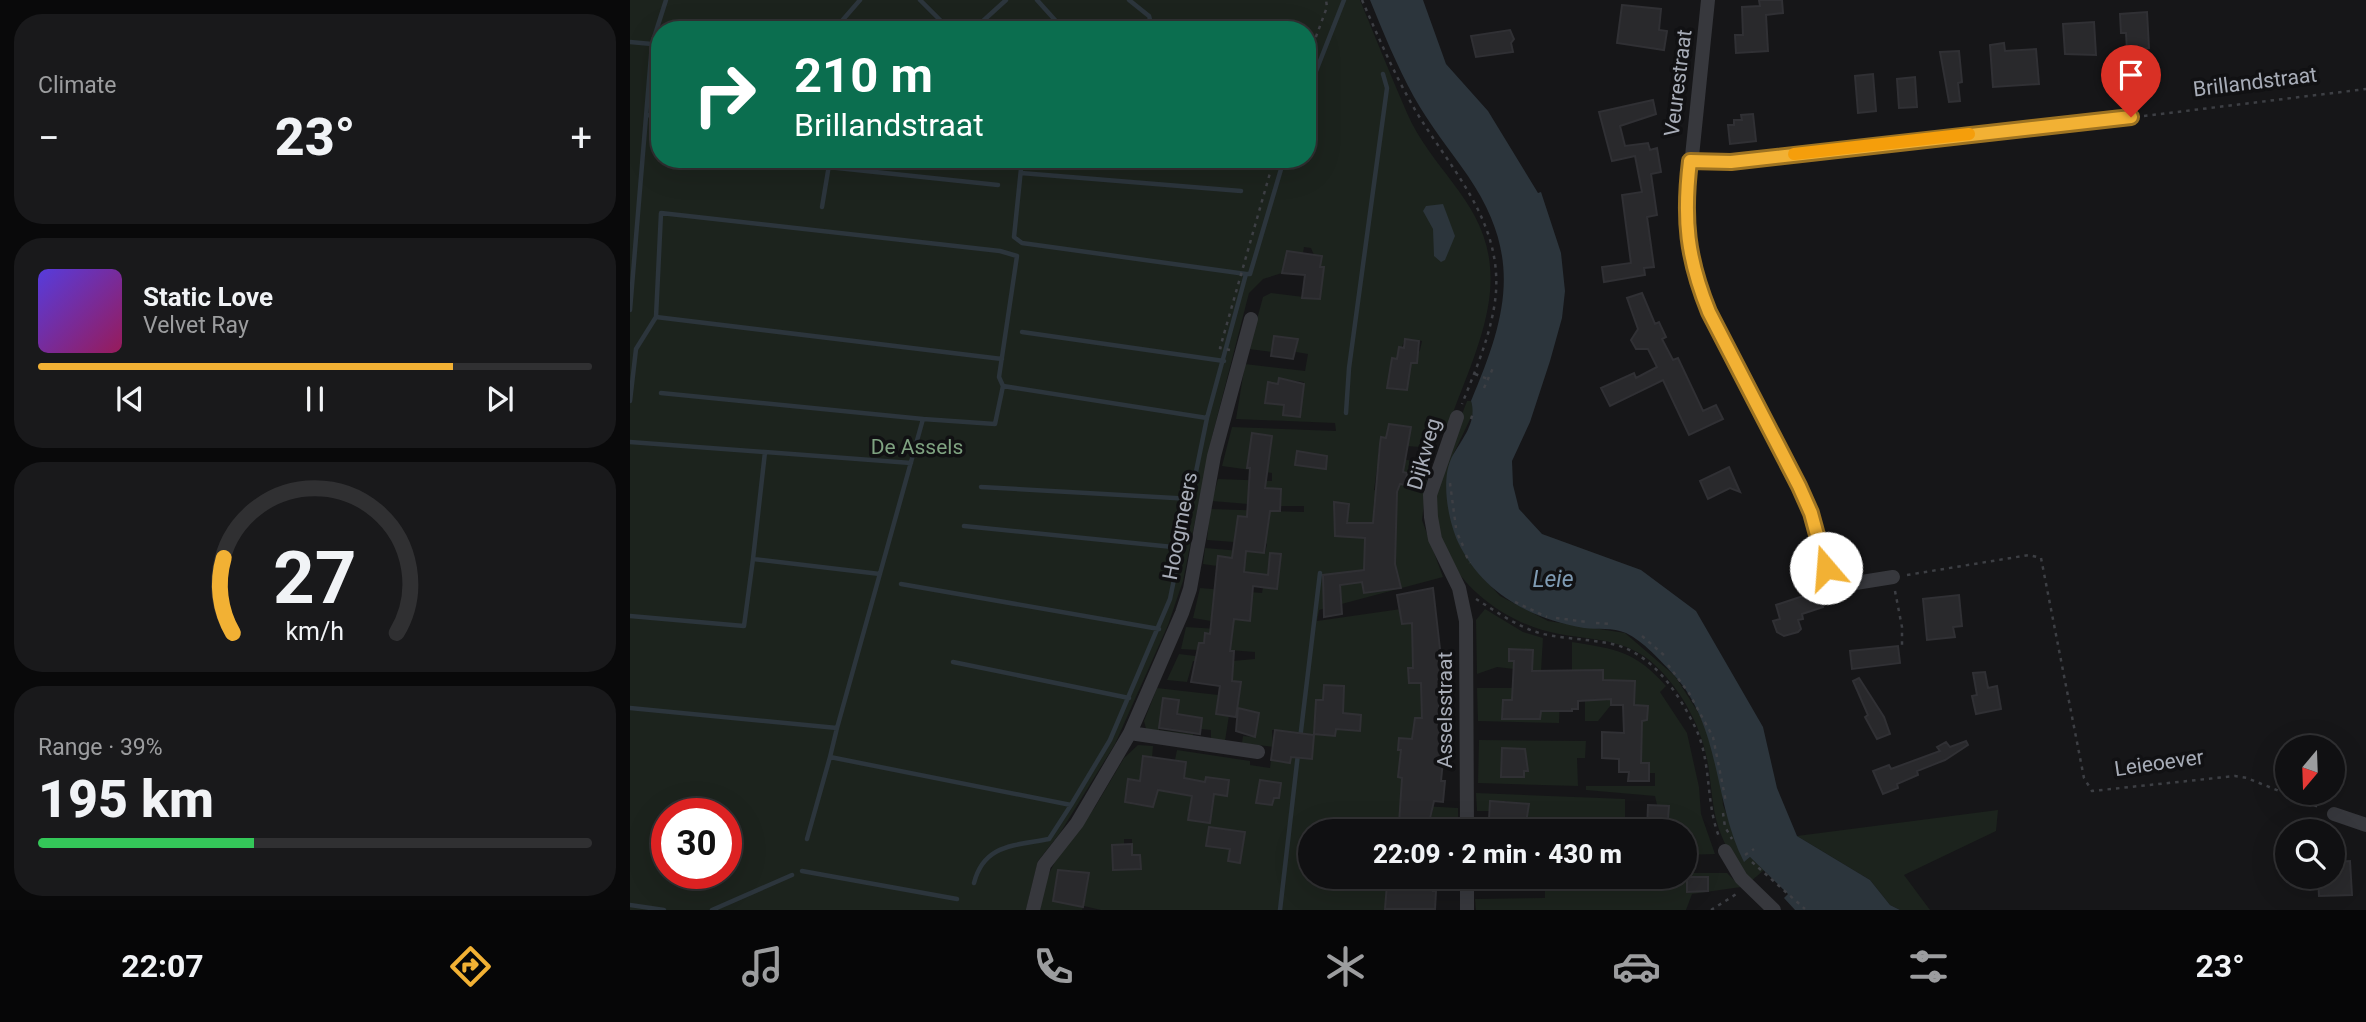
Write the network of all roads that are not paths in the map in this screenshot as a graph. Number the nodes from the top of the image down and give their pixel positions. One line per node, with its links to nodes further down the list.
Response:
1 (1708, 0): 3 (street, Veurestraat)
2 (2131, 117): 3 (street)
3 (1690, 161): 6 (street, Veurestraat)
4 (1251, 319): 8 (street, Hoogmeers)
5 (1463, 419): 7 (street, Dijkweg)
6 (1893, 577)
7 (1458, 589): 11 (street, Asselsstraat)
8 (1130, 733): 9 (street); 15 (street, Hoogmeers)
9 (1258, 752)
10 (2334, 814): 12 (street)
11 (1467, 819)
12 (2366, 825)
13 (1725, 851): 17 (street)
14 (1467, 889): 16 (street)
15 (1033, 910)
16 (1467, 910)
17 (1774, 910)

